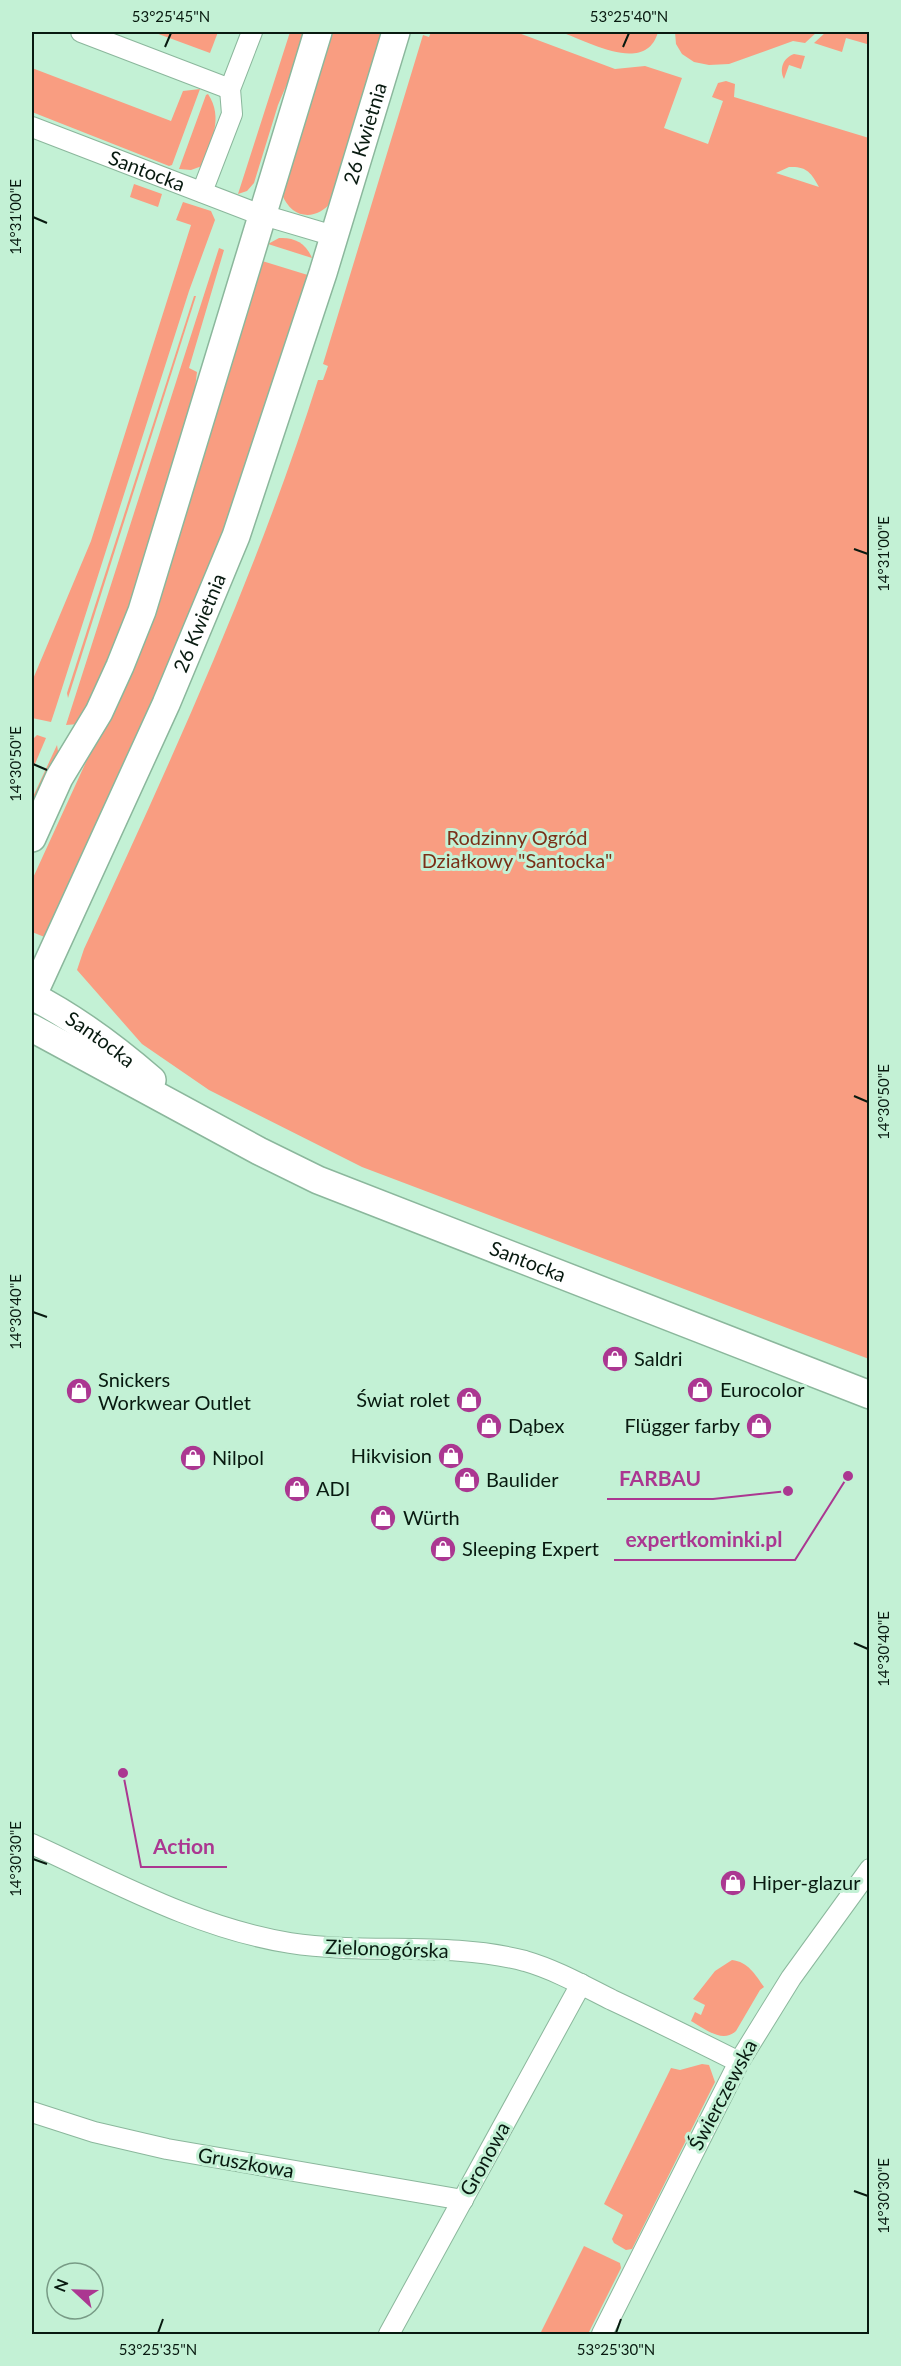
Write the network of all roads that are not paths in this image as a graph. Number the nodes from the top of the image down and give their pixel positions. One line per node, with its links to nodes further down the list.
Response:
1 (81, 32): 5 (street)
2 (252, 32): 5 (street)
3 (318, 32): 8 (street)
4 (396, 32): 9 (street, 26 Kwietnia)
5 (230, 89): 7 (street)
6 (32, 126): 7 (street, Santocka)
7 (202, 192): 8 (street, Santocka)
8 (262, 215): 9 (street); 10 (street)
9 (334, 236): 11 (street, 26 Kwietnia)
10 (32, 838)
11 (32, 996): 13 (street, Santocka)
12 (32, 1028): 13 (street, Santocka)
13 (192, 1114): 14 (street, Santocka)
14 (870, 1395)
15 (32, 1844): 17 (street, Zielonogórska)
16 (870, 1869): 18 (street, Świerczewska)
17 (581, 1984): 18 (street, Zielonogórska); 20 (street, Gronowa)
18 (739, 2062): 22 (street, Świerczewska)
19 (32, 2112): 20 (street, Gruszkowa)
20 (463, 2200): 21 (street, Gronowa)
21 (389, 2334)
22 (602, 2334)

